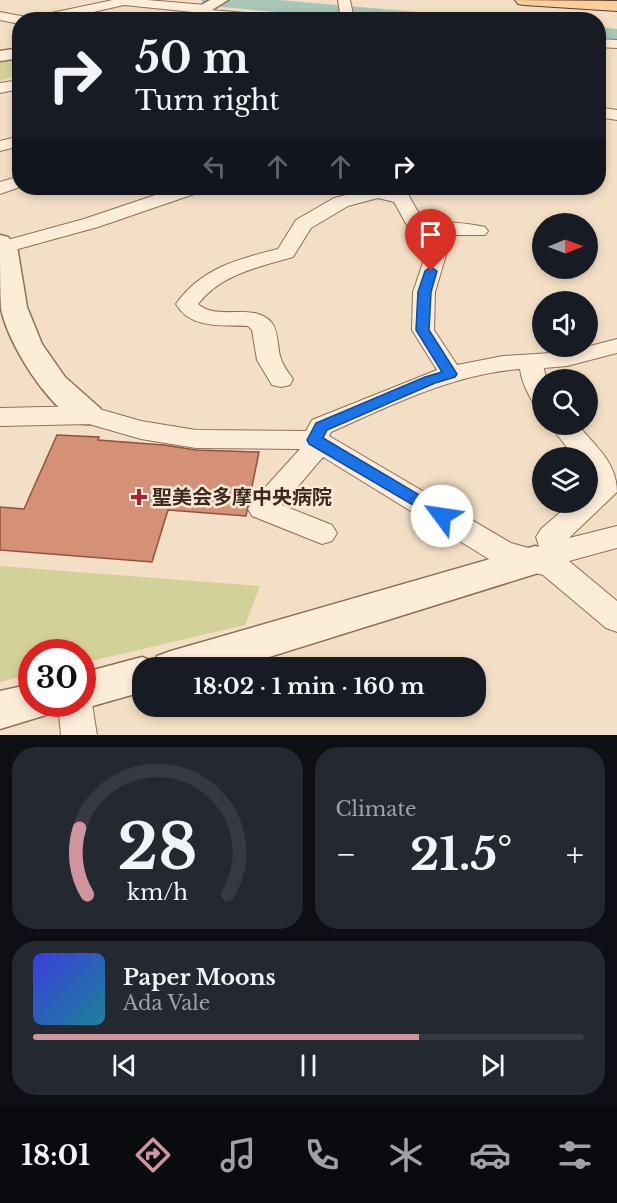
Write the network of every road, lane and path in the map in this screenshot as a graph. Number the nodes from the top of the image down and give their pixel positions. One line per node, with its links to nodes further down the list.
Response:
1 (94, 0): 3 (street)
2 (524, 0): 4 (main road)
3 (127, 1): 5 (street); 6 (street)
4 (606, 4)
5 (209, 7): 7 (street)
6 (75, 12)
7 (227, 12)
8 (173, 195): 13 (street)
9 (367, 195): 18 (street)
10 (390, 195): 11 (street)
11 (444, 229): 12 (street); 17 (street)
12 (478, 231)
13 (2, 245): 19 (street)
14 (617, 346): 15 (street)
15 (531, 361): 16 (street); 17 (street)
16 (532, 369)
17 (450, 374): 22 (street)
18 (281, 379)
19 (89, 415): 20 (street); 22 (street)
20 (0, 417)
21 (570, 435): 25 (street)
22 (317, 442): 23 (street); 25 (street)
23 (322, 533)
24 (617, 537): 25 (street)
25 (545, 556): 26 (street); 27 (street)
26 (617, 619)
27 (213, 657)
28 (132, 678): 29 (street)
29 (96, 686)
30 (18, 706): 31 (street)
31 (0, 710)
32 (77, 717): 33 (street)
33 (79, 735)

